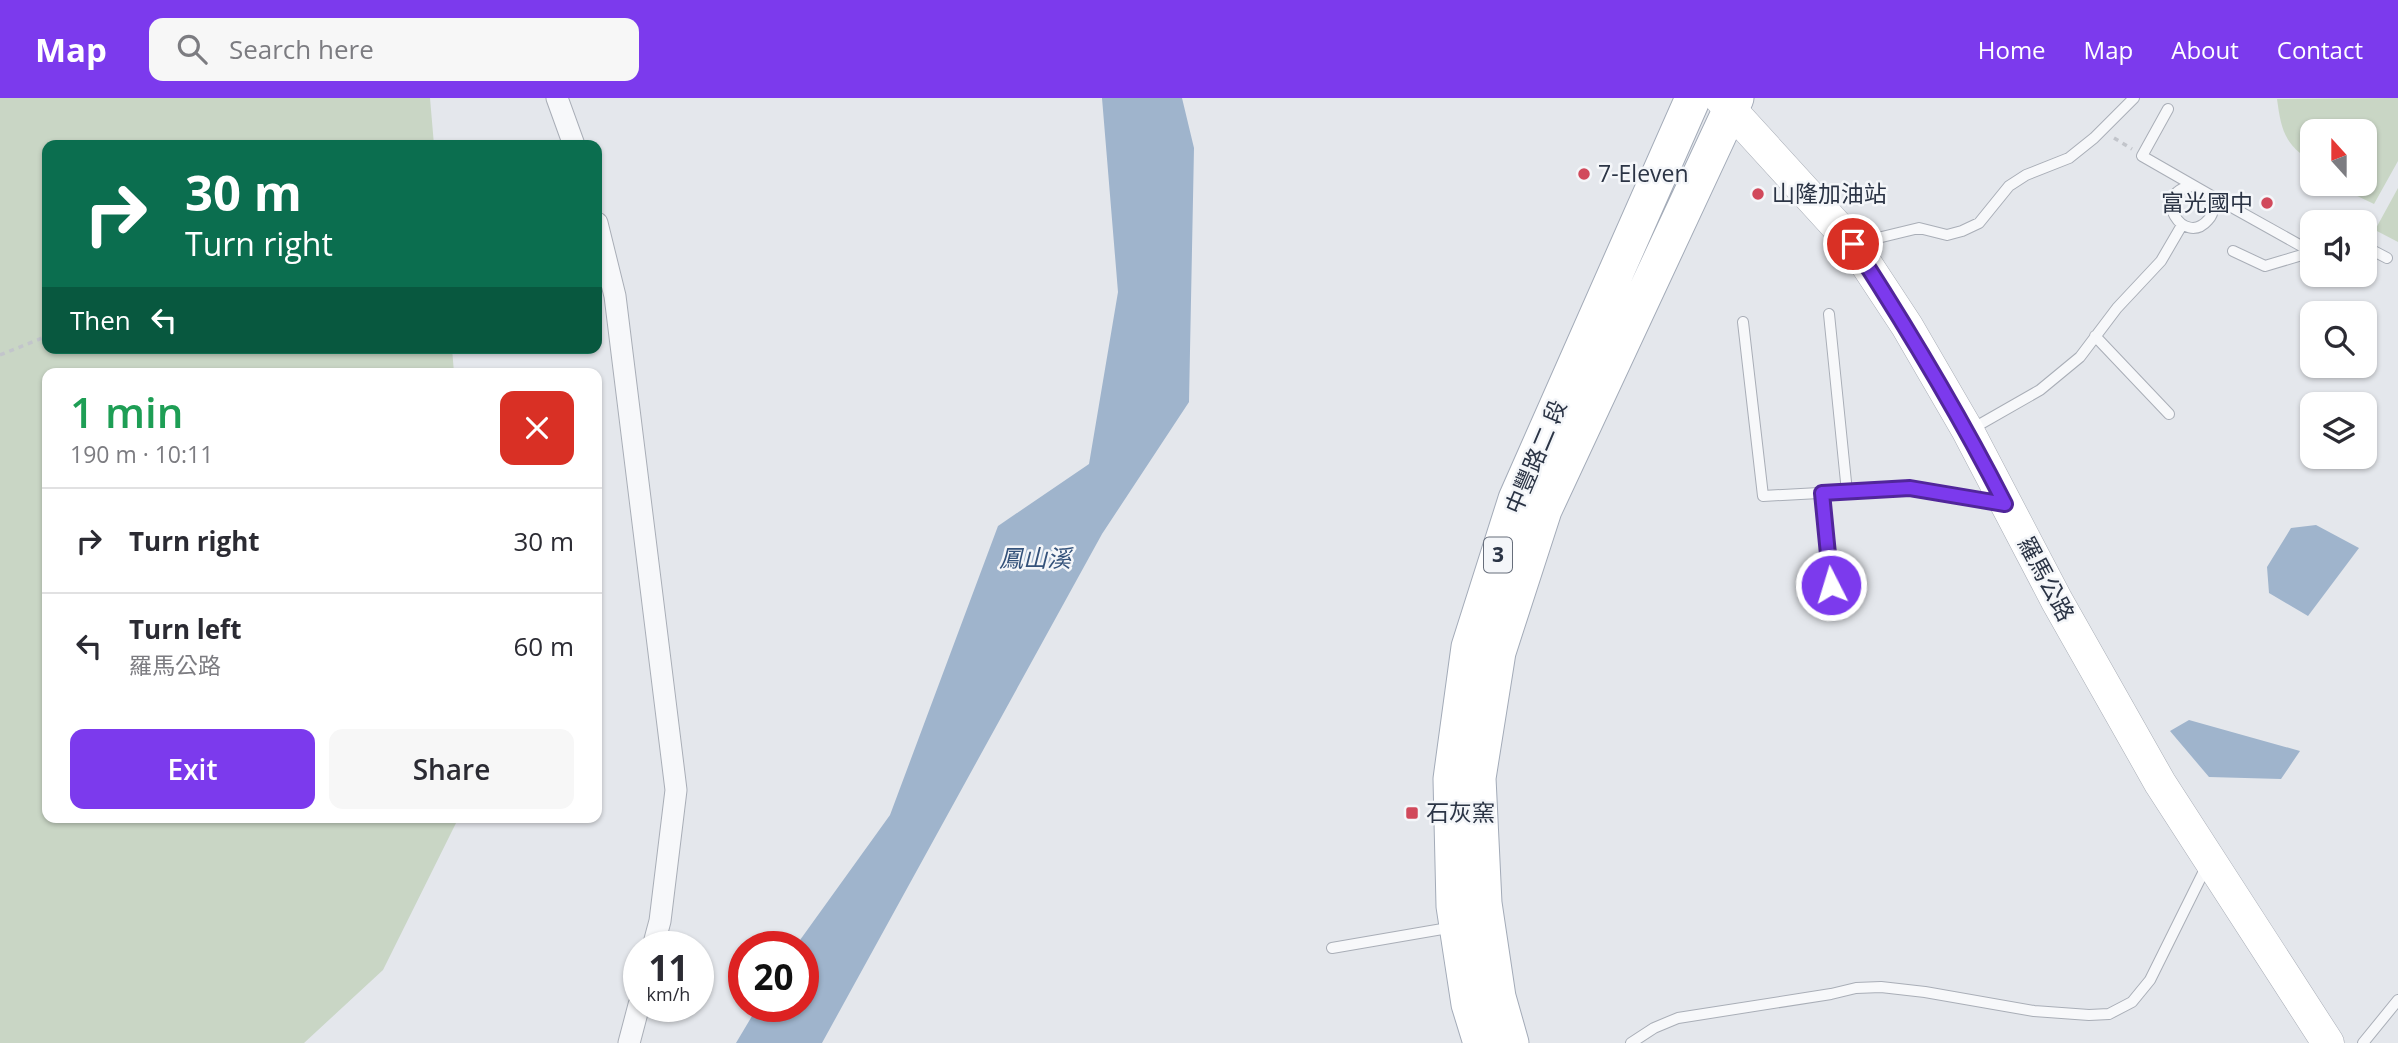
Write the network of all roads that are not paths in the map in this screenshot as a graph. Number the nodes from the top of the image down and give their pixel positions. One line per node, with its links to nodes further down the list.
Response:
1 (557, 98): 6 (street)
2 (1693, 98): 26 (main road, 中豐路二 段 / 3)
3 (2134, 98): 11 (lane)
4 (1729, 102): 11 (main road, 羅馬公路); 26 (main road, 中豐路二 段 / 3)
5 (2168, 109): 7 (lane)
6 (572, 140)
7 (2192, 186): 8 (lane); 9 (lane)
8 (2210, 195): 9 (lane); 12 (lane)
9 (2182, 225): 19 (lane)
10 (602, 243): 29 (street)
11 (1853, 244): 21 (main road, 羅馬公路)
12 (2300, 245)
13 (2232, 251): 15 (lane)
14 (2377, 253): 16 (lane)
15 (2300, 256)
16 (2387, 258)
17 (1829, 314): 22 (lane)
18 (1743, 322): 23 (lane)
19 (2095, 337): 20 (lane); 21 (lane)
20 (2169, 414)
21 (1968, 431): 24 (main road, 羅馬公路)
22 (1847, 492): 23 (lane); 24 (lane)
23 (1822, 493): 25 (lane)
24 (2005, 504): 27 (main road, 羅馬公路)
25 (1831, 585)
26 (1466, 805): 28 (main road, 中豐路二 段 / 3); 35 (main road, 中豐路二 段 / 3)
27 (2210, 860): 36 (lane); 37 (main road, 羅馬公路)
28 (1457, 927): 30 (lane); 34 (main road, 中豐路二 段 / 3)
29 (657, 931)
30 (1332, 948)
31 (2398, 1000): 38 (lane)
32 (635, 1022): 33 (street)
33 (629, 1043)
34 (1481, 1043)
35 (1511, 1043)
36 (1631, 1043)
37 (2328, 1043)
38 (2363, 1043)

